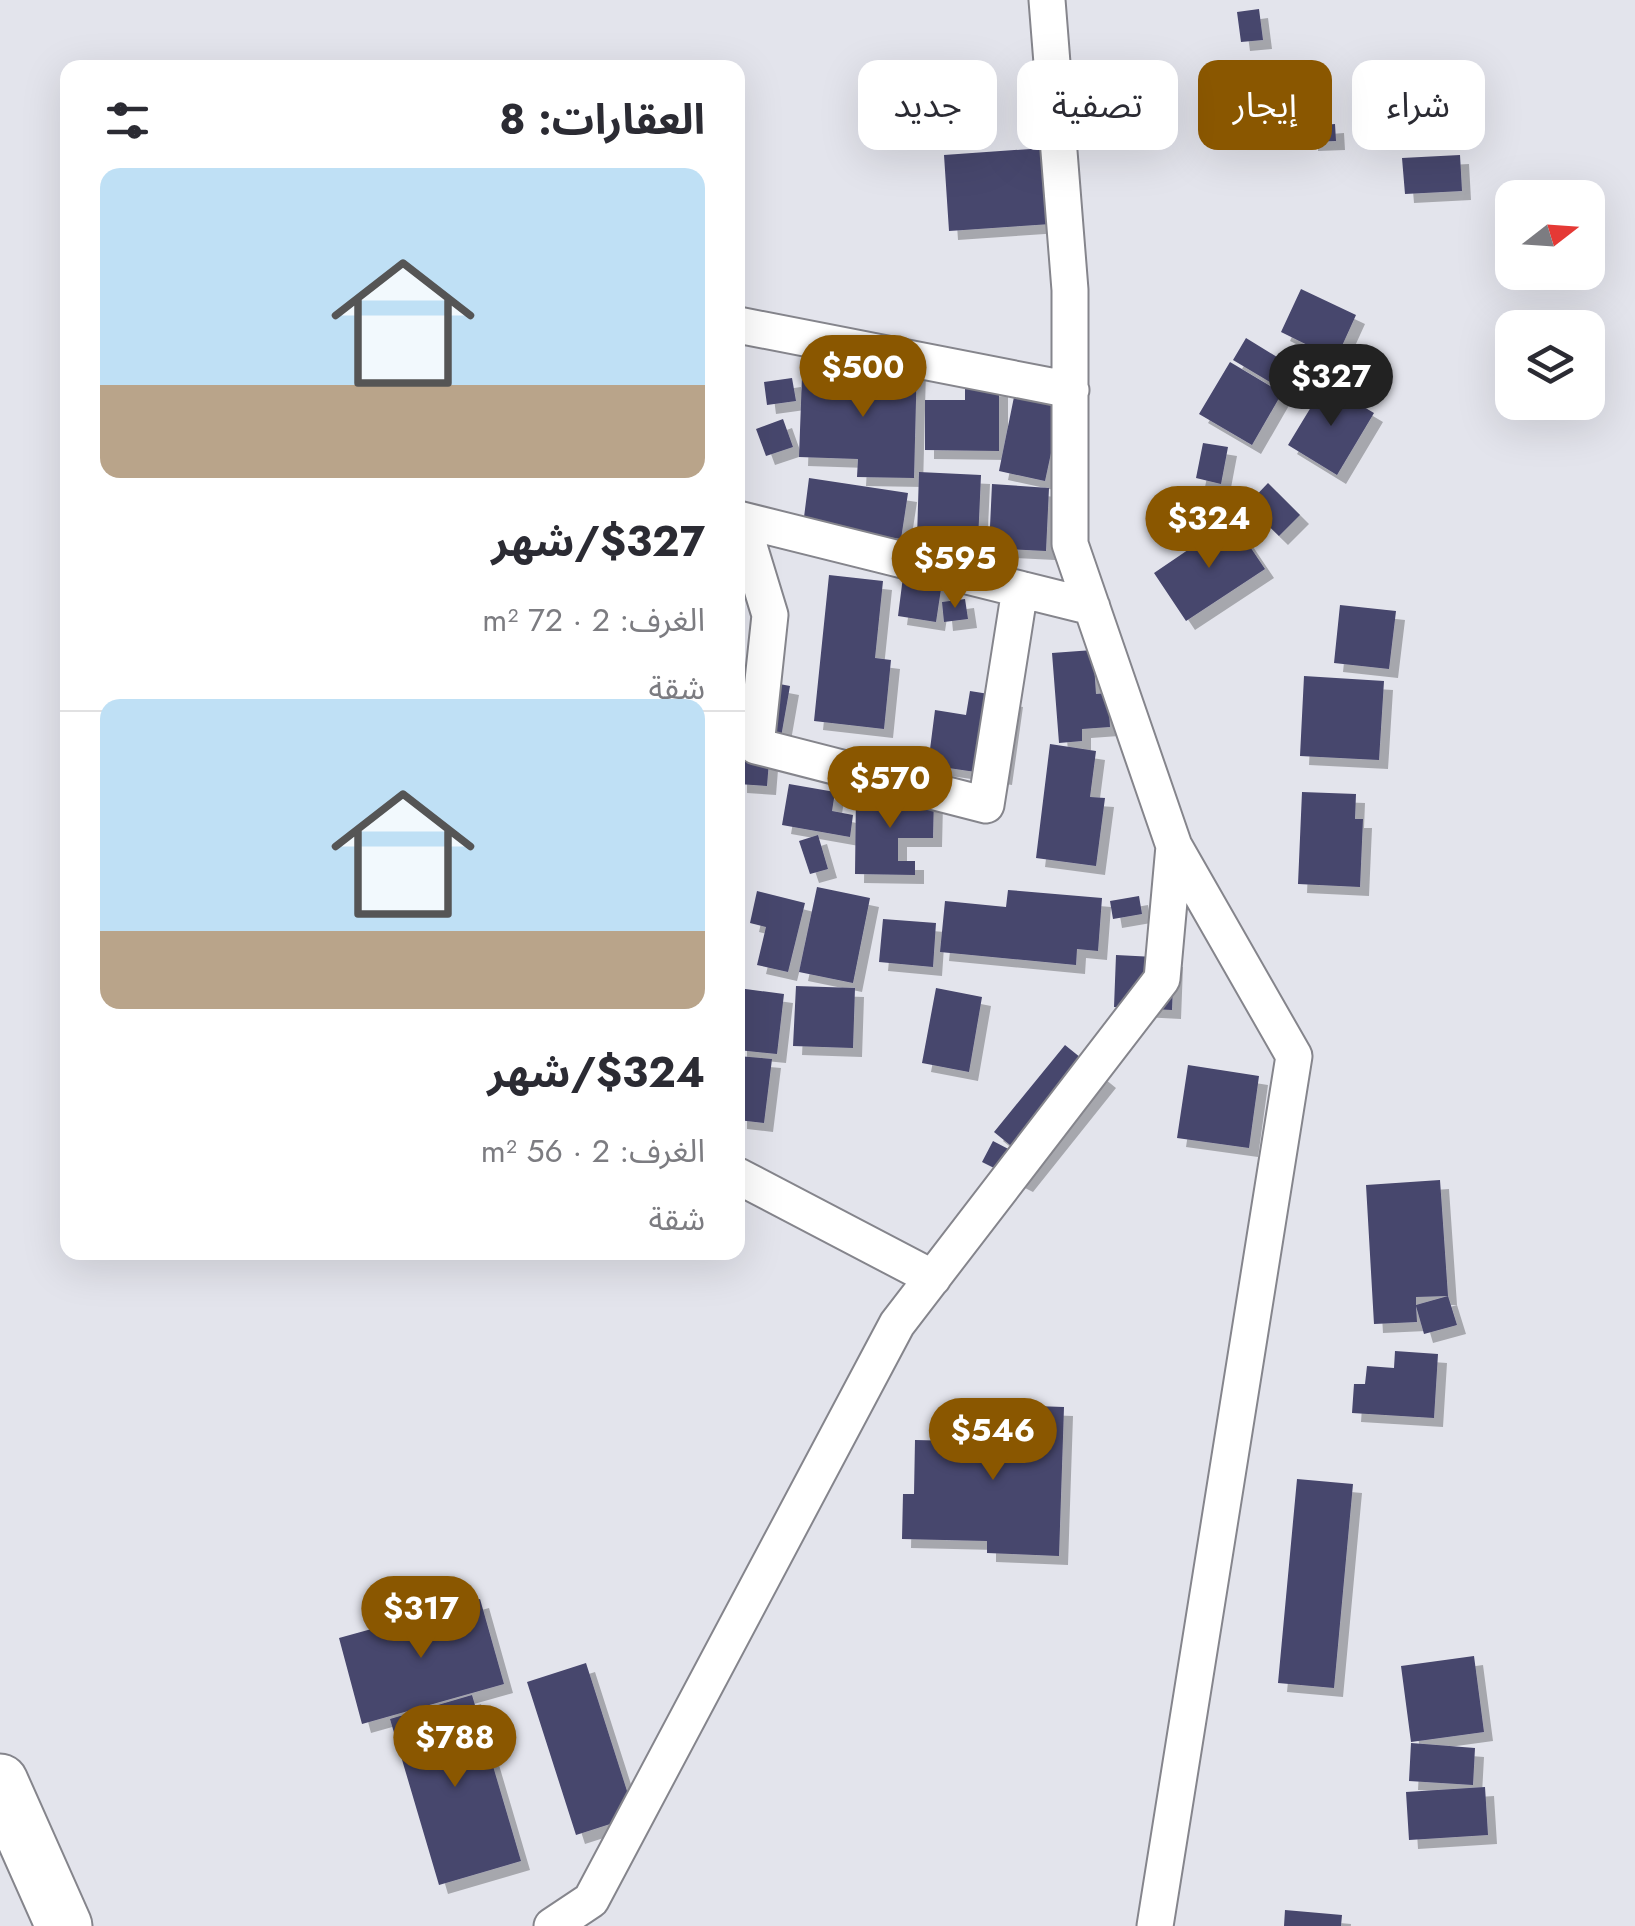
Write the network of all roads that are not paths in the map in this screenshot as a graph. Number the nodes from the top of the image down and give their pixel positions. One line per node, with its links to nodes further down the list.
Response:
1 (1047, 0): 3 (street)
2 (745, 327): 3 (street)
3 (1071, 390): 7 (street)
4 (745, 520): 6 (street)
5 (745, 538): 6 (street)
6 (1020, 589): 7 (street)
7 (1092, 607): 8 (street)
8 (1174, 846): 10 (street); 14 (street)
9 (745, 1180): 10 (street)
10 (933, 1278): 13 (street)
11 (0, 1782): 12 (highway)
12 (64, 1926)
13 (552, 1926)
14 (1155, 1926)

